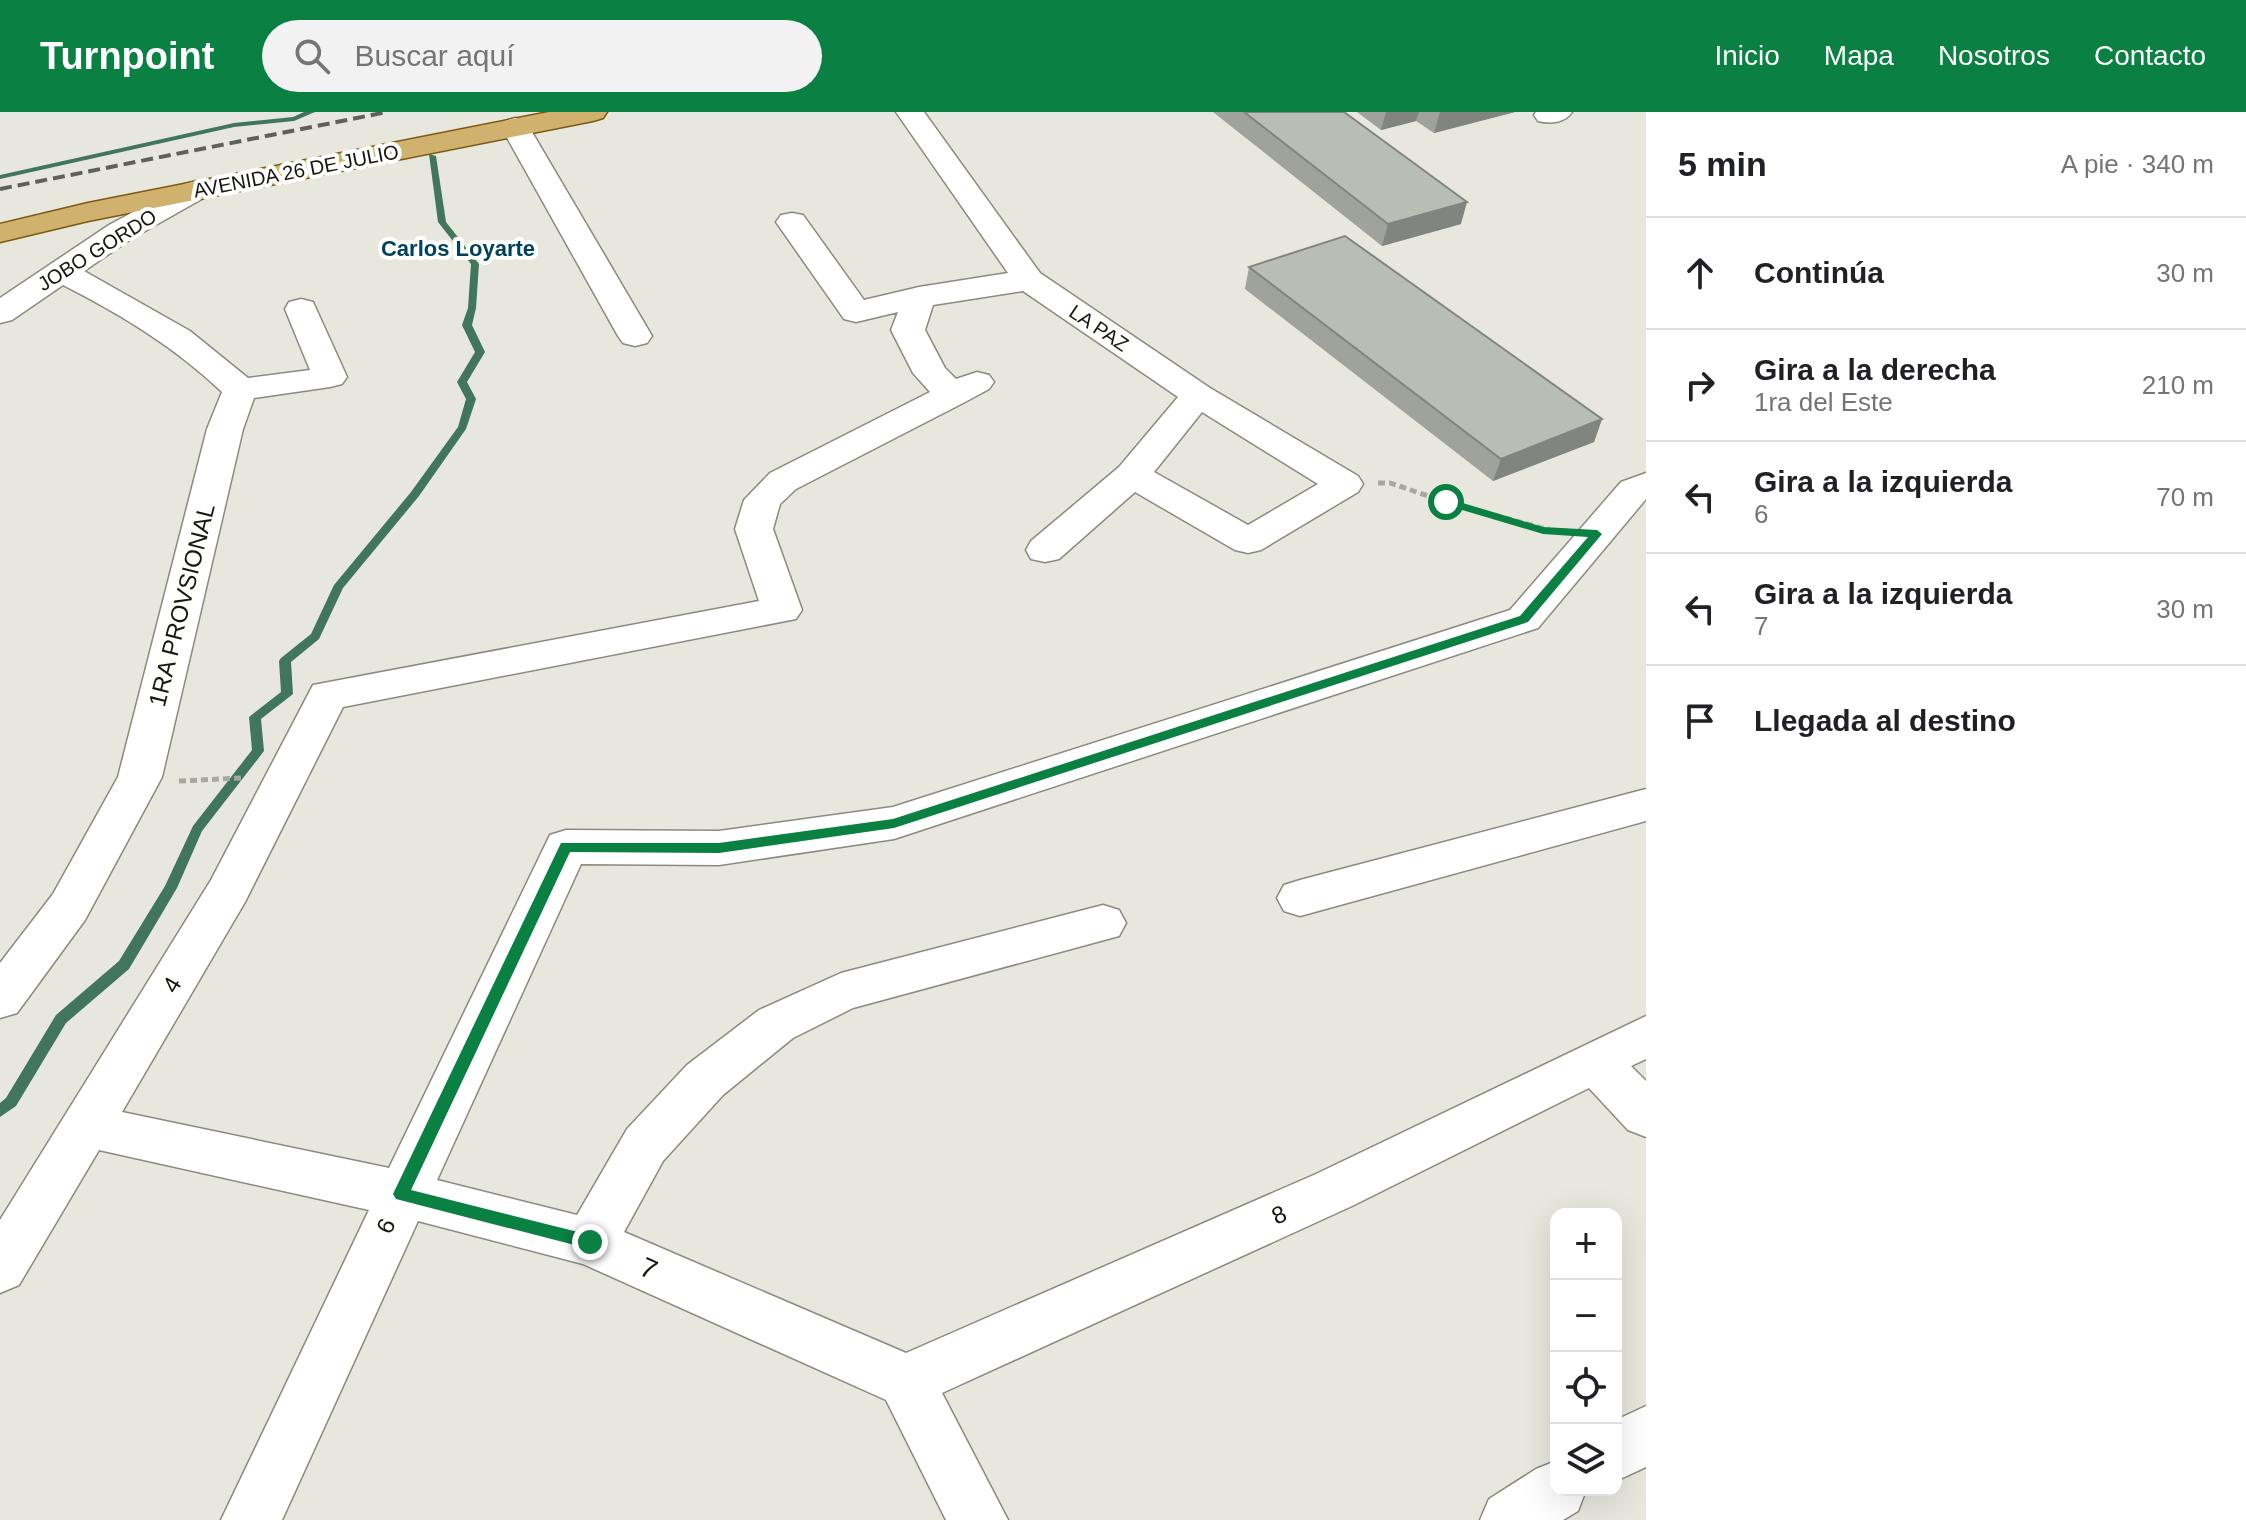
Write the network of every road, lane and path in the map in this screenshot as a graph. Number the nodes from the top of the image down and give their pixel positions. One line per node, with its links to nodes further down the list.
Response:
1 (593, 112): 3 (main road, AVENIDA 26 DE JULIO)
2 (910, 112): 8 (street, LA PAZ)
3 (515, 127): 4 (main road, AVENIDA 26 DE JULIO); 12 (street)
4 (196, 190): 6 (main road, AVENIDA 26 DE JULIO); 7 (street, JOBO GORDO)
5 (792, 222): 9 (street)
6 (0, 233)
7 (60, 271): 11 (street, JOBO GORDO); 13 (street)
8 (1029, 280): 9 (street); 14 (street, LA PAZ)
9 (919, 297): 27 (street, 4)
10 (301, 309): 13 (street)
11 (0, 313)
12 (635, 336)
13 (240, 390): 23 (street, 1RA PROVSIONAL)
14 (1198, 395): 15 (street); 16 (street, LA PAZ)
15 (1132, 475): 16 (street); 19 (street)
16 (1345, 484): 18 (path)
17 (1646, 484): 18 (street)
18 (1597, 534): 28 (street, 6)
19 (1045, 550)
20 (1646, 805): 21 (street)
21 (1300, 898)
22 (1103, 923): 29 (street)
23 (0, 999)
24 (1646, 1036): 25 (street, 8)
25 (1595, 1061): 26 (street); 31 (street, 8)
26 (1646, 1115)
27 (87, 1126): 28 (street, 7); 30 (street, 4)
28 (401, 1194): 29 (street, 7); 35 (street, 6)
29 (590, 1242): 31 (street, 7)
30 (0, 1268)
31 (906, 1381): 36 (street)
32 (1646, 1434): 33 (street)
33 (1622, 1449)
34 (1550, 1494): 37 (street)
35 (251, 1520)
36 (978, 1520)
37 (1510, 1520)

